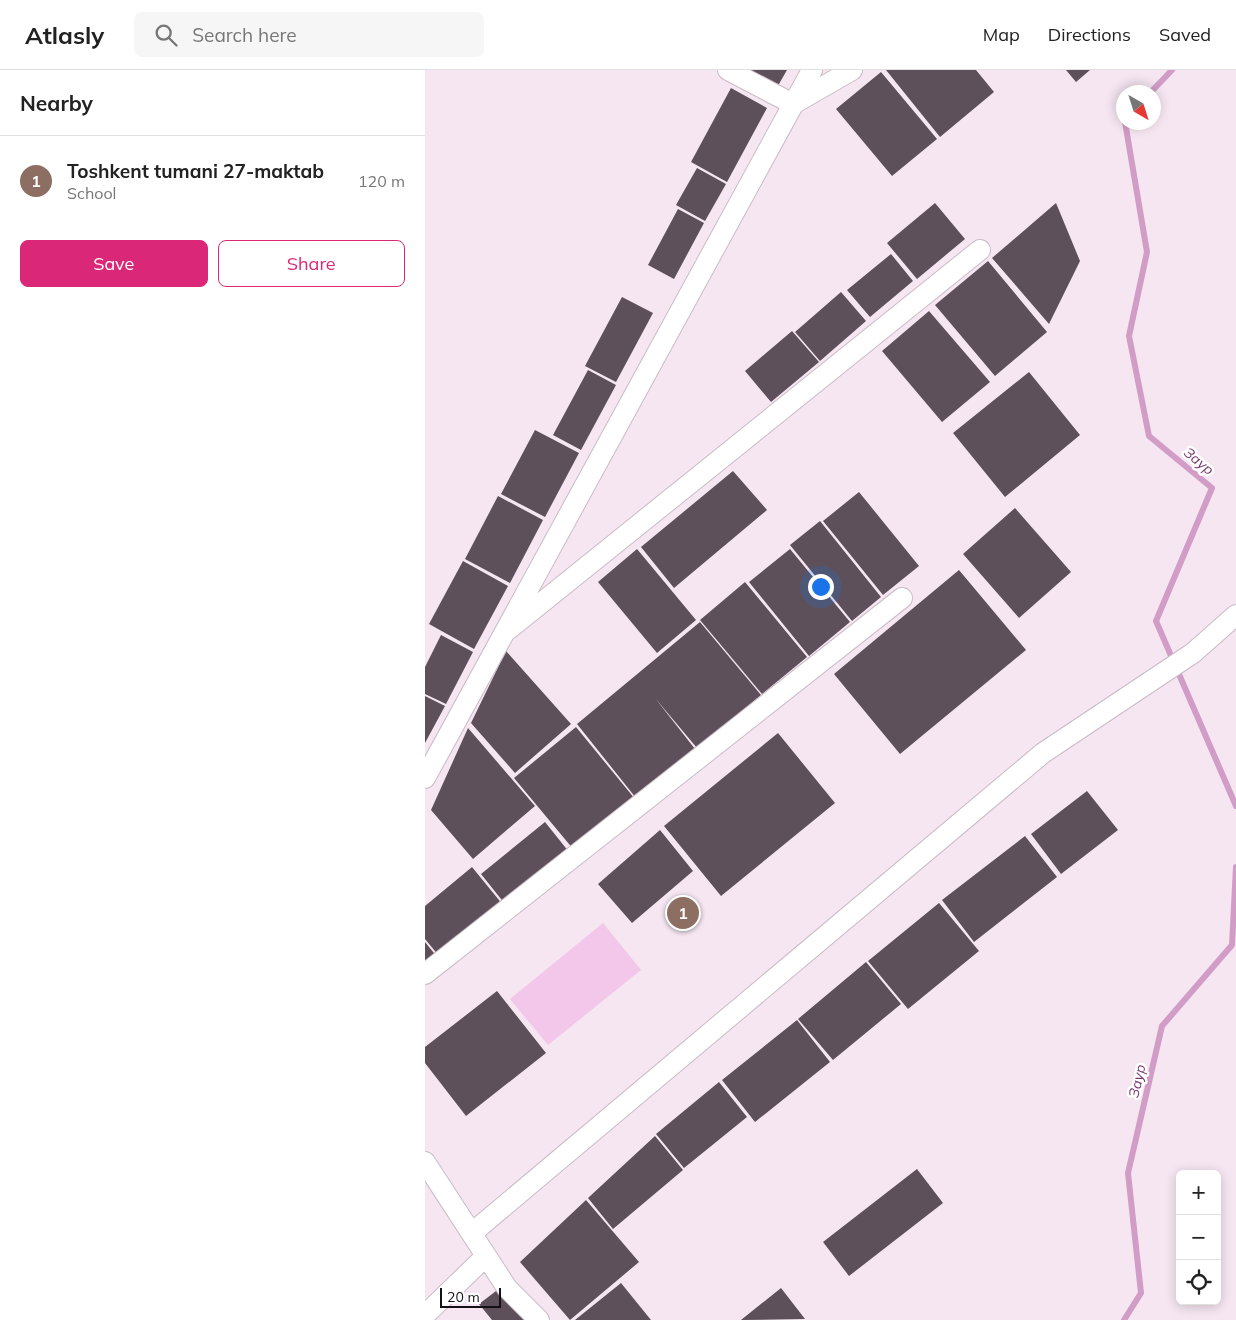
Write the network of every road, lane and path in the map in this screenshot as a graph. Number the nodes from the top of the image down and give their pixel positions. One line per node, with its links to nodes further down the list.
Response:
1 (728, 70): 4 (street)
2 (812, 70): 4 (street)
3 (852, 70): 4 (street)
4 (793, 104): 8 (street)
5 (980, 250): 8 (street)
6 (902, 598): 10 (street)
7 (1236, 615): 12 (street)
8 (502, 635): 9 (street)
9 (425, 778)
10 (425, 974)
11 (425, 1162): 12 (street)
12 (472, 1233): 13 (street)
13 (486, 1256): 14 (street); 15 (street)
14 (425, 1316)
15 (539, 1320)

